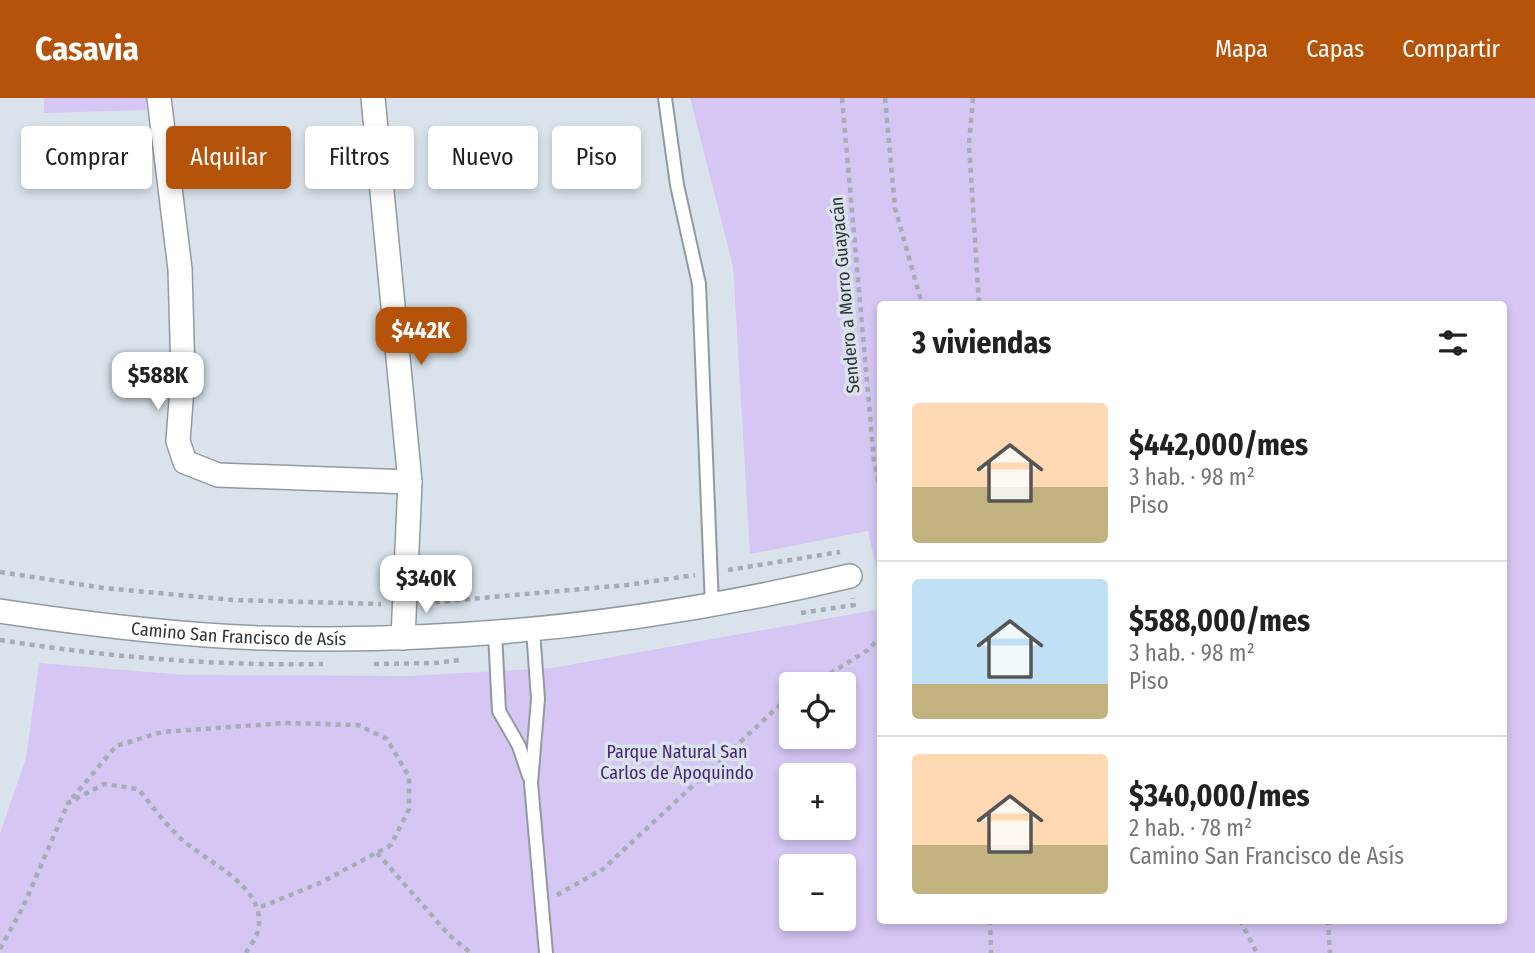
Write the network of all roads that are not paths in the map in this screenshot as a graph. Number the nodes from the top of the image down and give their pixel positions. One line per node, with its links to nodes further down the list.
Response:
1 (159, 98): 4 (street)
2 (373, 98): 4 (street)
3 (665, 98): 6 (lane)
4 (410, 482): 10 (street)
5 (850, 576): 6 (street, Camino San Francisco de Asís)
6 (712, 606): 8 (street, Camino San Francisco de Asís)
7 (0, 611): 10 (street, Camino San Francisco de Asís)
8 (533, 630): 9 (street, Camino San Francisco de Asís); 11 (lane)
9 (495, 633): 10 (street, Camino San Francisco de Asís); 11 (lane)
10 (403, 638)
11 (531, 783): 12 (lane)
12 (546, 953)

